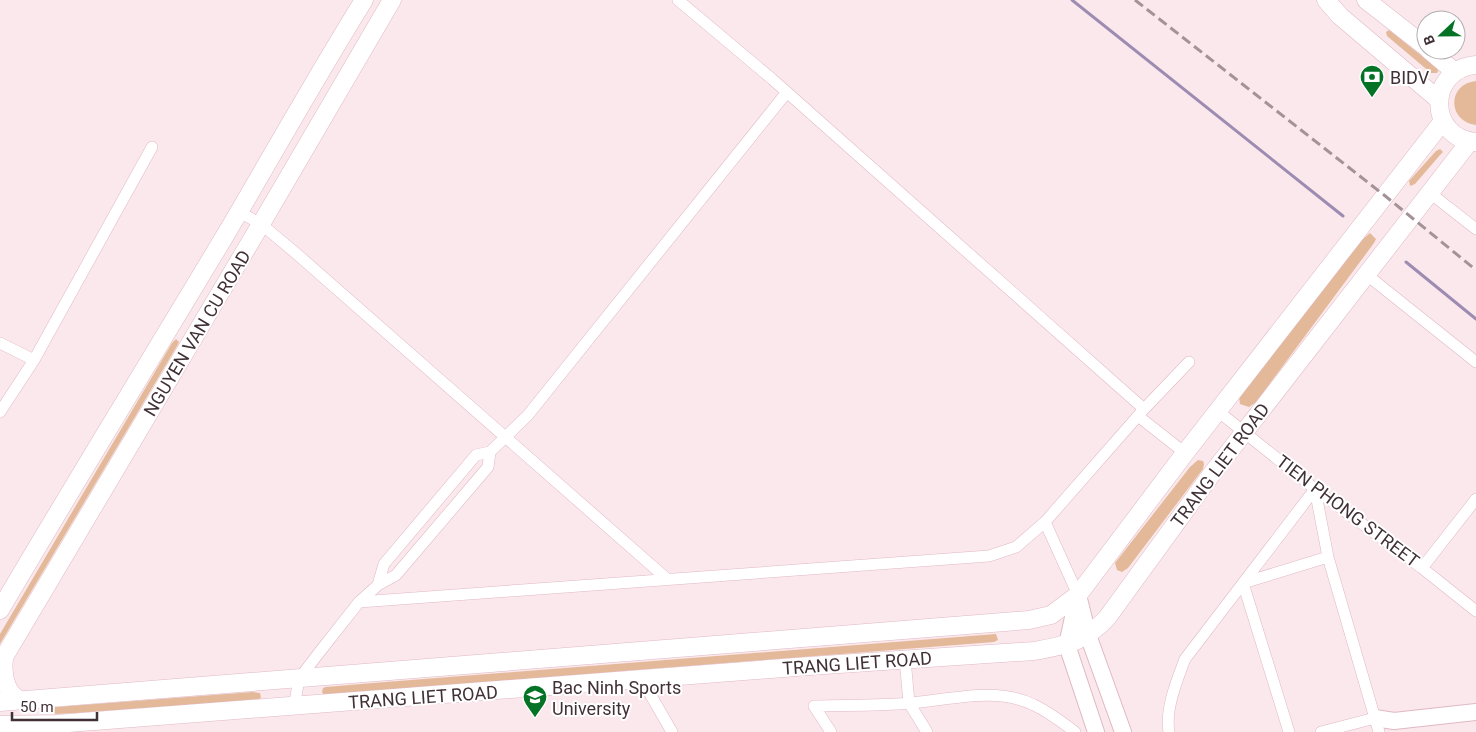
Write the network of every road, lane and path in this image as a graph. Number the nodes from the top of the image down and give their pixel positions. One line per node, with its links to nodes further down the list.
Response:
1 (364, 0): 17 (main road, NGUYEN VAN CU ROAD)
2 (392, 0): 18 (main road, NGUYEN VAN CU ROAD)
3 (678, 0): 11 (street)
4 (1366, 0): 6 (main road); 7 (main road)
5 (1328, 1): 6 (main road)
6 (1348, 23): 12 (main road)
7 (1416, 39)
8 (1441, 60): 10 (main road)
9 (1476, 66): 10 (main road)
10 (1455, 72): 12 (main road)
11 (787, 92): 28 (street); 31 (street)
12 (1439, 100): 13 (main road)
13 (1443, 121): 14 (main road); 29 (main road, TRANG LIET ROAD)
14 (1473, 142): 16 (main road, TRANG LIET ROAD)
15 (152, 147): 24 (street)
16 (1430, 193): 19 (street); 20 (main road, TRANG LIET ROAD)
17 (239, 212): 18 (street); 21 (main road, NGUYEN VAN CU ROAD)
18 (261, 224): 22 (main road, NGUYEN VAN CU ROAD); 31 (street)
19 (1476, 229)
20 (1367, 274): 26 (street); 30 (main road, TRANG LIET ROAD)
21 (175, 318): 22 (main road); 44 (main road, NGUYEN VAN CU ROAD)
22 (198, 332): 49 (main road, NGUYEN VAN CU ROAD)
23 (0, 343): 24 (street)
24 (34, 360): 27 (street)
25 (1189, 362): 28 (street)
26 (1476, 362)
27 (0, 412)
28 (1141, 412): 33 (street); 36 (street)
29 (1219, 412): 30 (street, TIEN PHONG STREET); 33 (main road, TRANG LIET ROAD)
30 (1246, 432): 34 (street, TIEN PHONG STREET); 46 (main road, TRANG LIET ROAD)
31 (505, 436): 32 (street); 39 (street)
32 (490, 452): 41 (street); 41 (street)
33 (1186, 453): 42 (main road, TRANG LIET ROAD)
34 (1316, 488): 37 (street); 38 (street, TIEN PHONG STREET); 40 (street)
35 (1476, 499): 38 (street)
36 (1045, 522): 39 (street); 42 (street)
37 (1328, 557): 40 (street); 58 (street)
38 (1422, 568): 45 (street, TIEN PHONG STREET)
39 (667, 579): 43 (street)
40 (1243, 582): 65 (street); 66 (street)
41 (378, 585): 43 (street)
42 (1078, 595): 46 (main road); 47 (main road); 50 (main road, TRANG LIET ROAD)
43 (359, 602): 50 (street)
44 (0, 610)
45 (1476, 611)
46 (1088, 635): 47 (main road, TRANG LIET ROAD); 64 (main road)
47 (1067, 645): 48 (main road, TRANG LIET ROAD); 63 (main road)
48 (905, 660): 51 (main road, TRANG LIET ROAD); 54 (street)
49 (2, 662): 52 (main road)
50 (299, 679): 52 (main road, TRANG LIET ROAD); 55 (street)
51 (642, 680): 55 (main road, TRANG LIET ROAD); 59 (street)
52 (25, 701): 53 (main road, TRANG LIET ROAD)
53 (0, 702)
54 (909, 704): 60 (street); 61 (street); 62 (street)
55 (294, 707): 57 (main road, TRANG LIET ROAD)
56 (1476, 712): 58 (main road)
57 (0, 725)
58 (1377, 725): 67 (street)
59 (672, 732)
60 (831, 732)
61 (927, 732)
62 (1075, 732)
63 (1096, 732)
64 (1123, 732)
65 (1169, 732)
66 (1289, 732)
67 (1321, 732)

